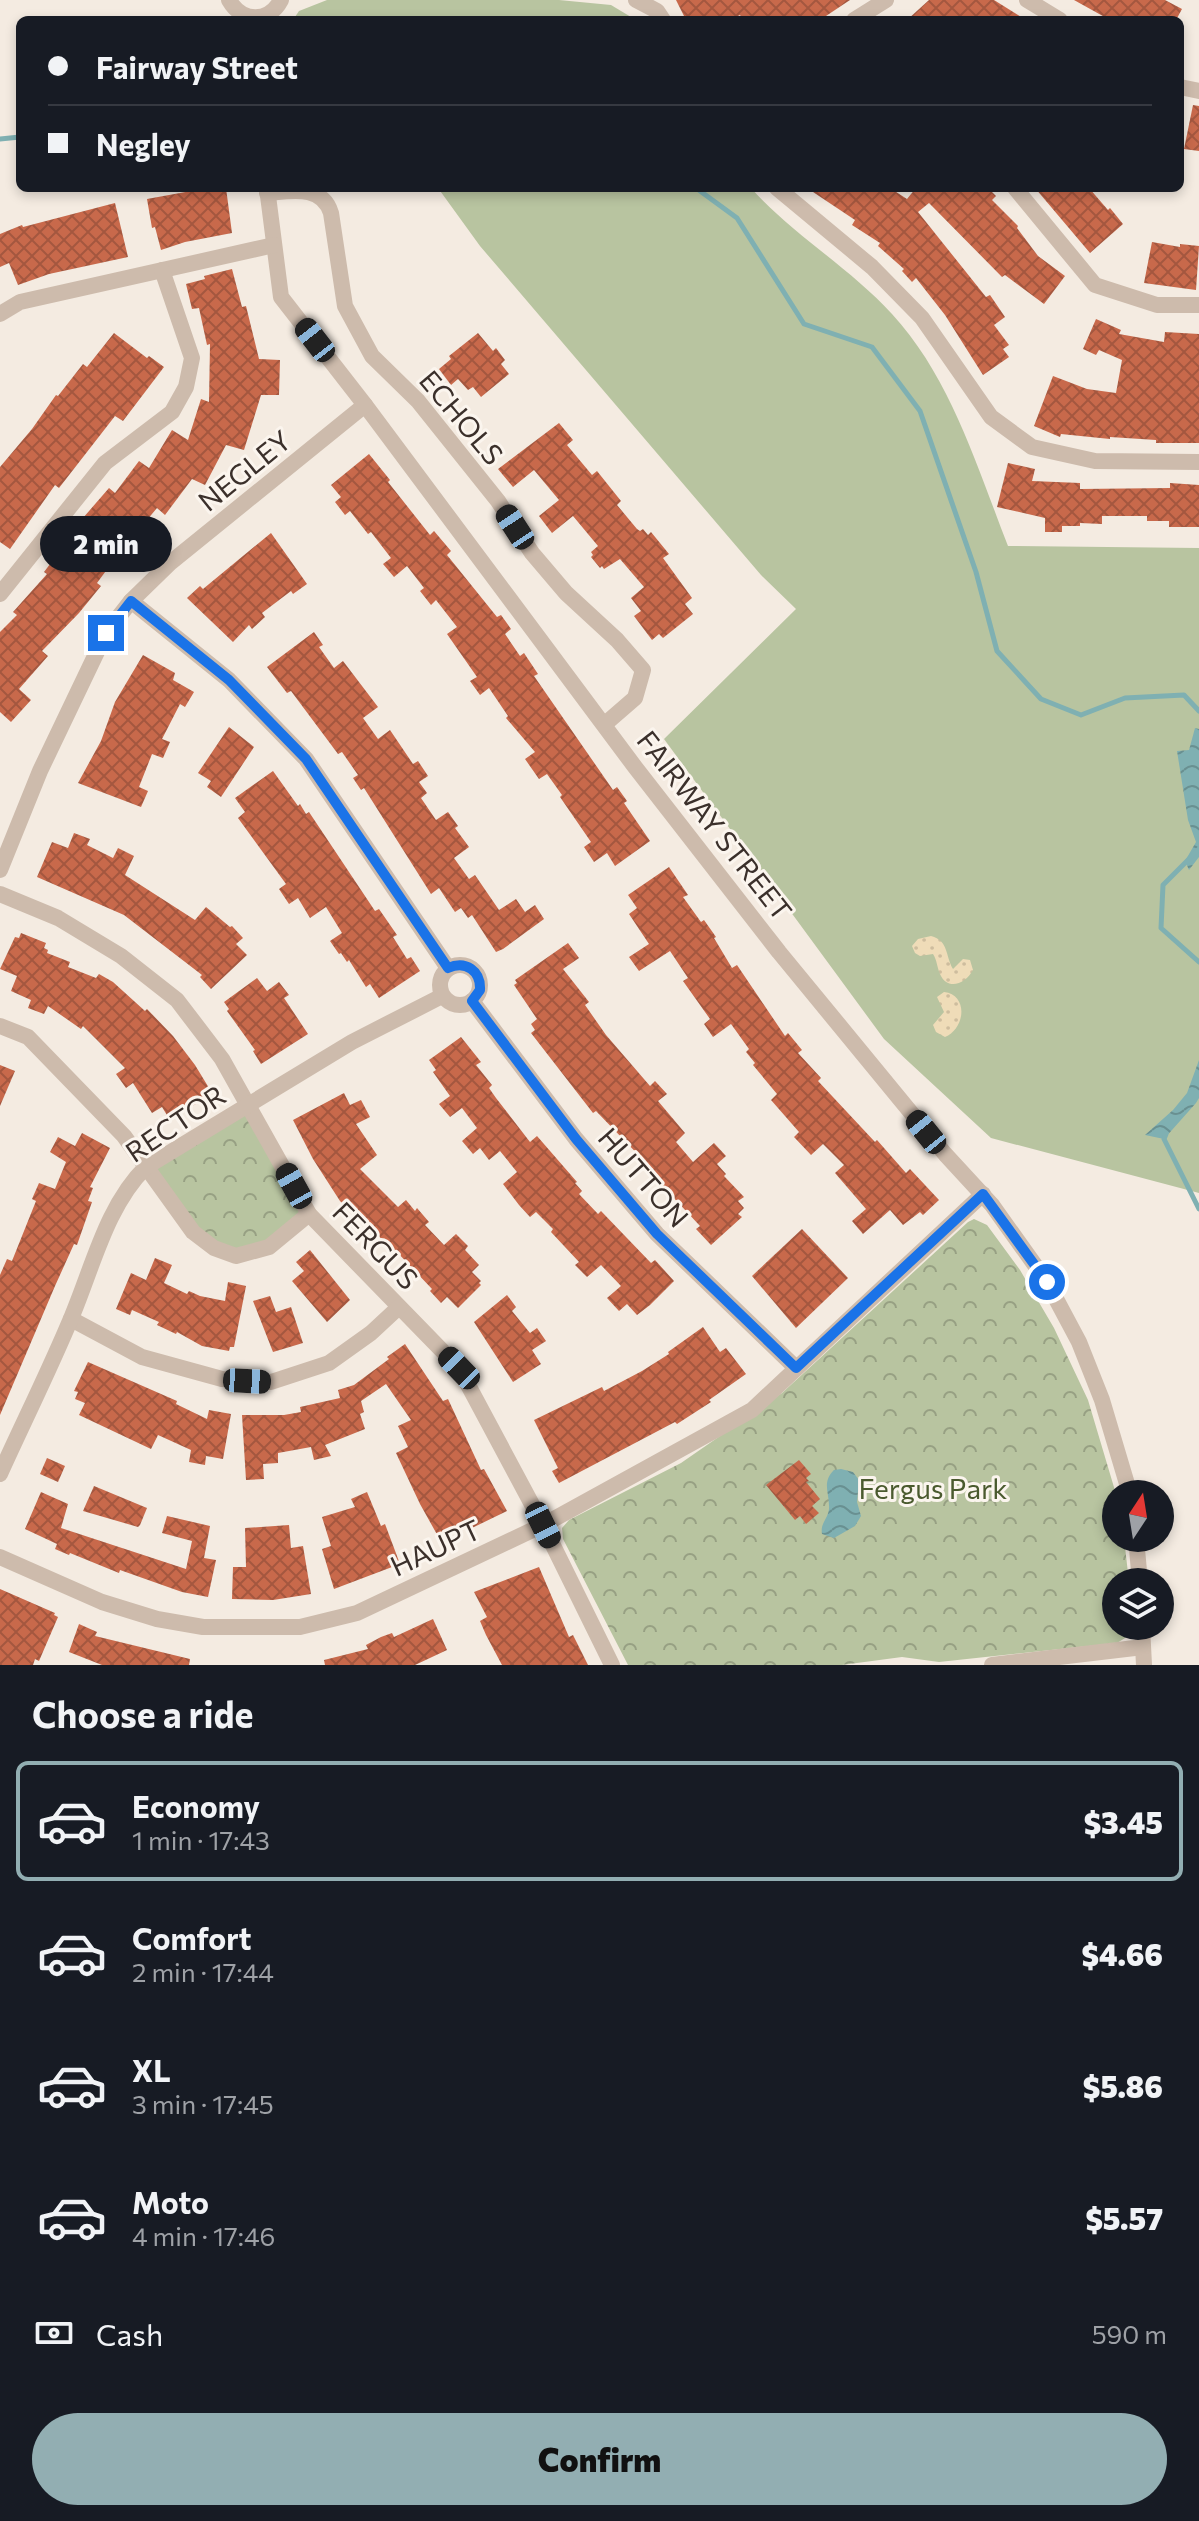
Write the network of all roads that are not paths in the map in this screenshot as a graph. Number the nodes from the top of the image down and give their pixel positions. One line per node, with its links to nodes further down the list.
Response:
1 (229, 0): 7 (street)
2 (281, 0): 8 (street)
3 (636, 0): 6 (street)
4 (886, 0): 9 (street)
5 (1027, 0): 10 (street)
6 (658, 10)
7 (249, 16)
8 (266, 16)
9 (860, 16)
10 (1053, 16)
11 (267, 192): 15 (street, FAIRWAY STREET)
12 (312, 192): 23 (street, ECHOLS)
13 (782, 192): 20 (street)
14 (1018, 192): 17 (street)
15 (274, 245): 16 (street); 19 (street, FAIRWAY STREET)
16 (162, 270): 18 (street); 21 (street)
17 (1199, 305)
18 (0, 314)
19 (365, 405): 22 (street, NEGLEY); 23 (street, FAIRWAY STREET)
20 (1199, 462)
21 (0, 594)
22 (131, 601): 24 (street, NEGLEY); 26 (street)
23 (605, 724): 32 (street, FAIRWAY STREET)
24 (0, 870)
25 (0, 894): 30 (street, FERGUS)
26 (448, 968): 27 (street); 28 (street)
27 (442, 996): 28 (street); 30 (street, RECTOR)
28 (472, 1001): 36 (street, HUTTON)
29 (0, 1026): 31 (street)
30 (249, 1105): 31 (street, RECTOR); 33 (street, FERGUS)
31 (146, 1167): 33 (street); 35 (street, RECTOR)
32 (983, 1194): 36 (street, HAUPT); 38 (street, FAIRWAY STREET)
33 (309, 1214): 34 (street, FERGUS)
34 (399, 1307): 35 (street); 39 (street, FERGUS)
35 (71, 1319): 37 (street, RECTOR)
36 (796, 1368): 39 (street, HAUPT)
37 (0, 1474)
38 (1126, 1480)
39 (543, 1525): 40 (street, HAUPT); 43 (street, FERGUS)
40 (0, 1557)
41 (1143, 1640): 42 (street)
42 (1143, 1647): 44 (street); 45 (street)
43 (612, 1665)
44 (992, 1665)
45 (1144, 1665)

